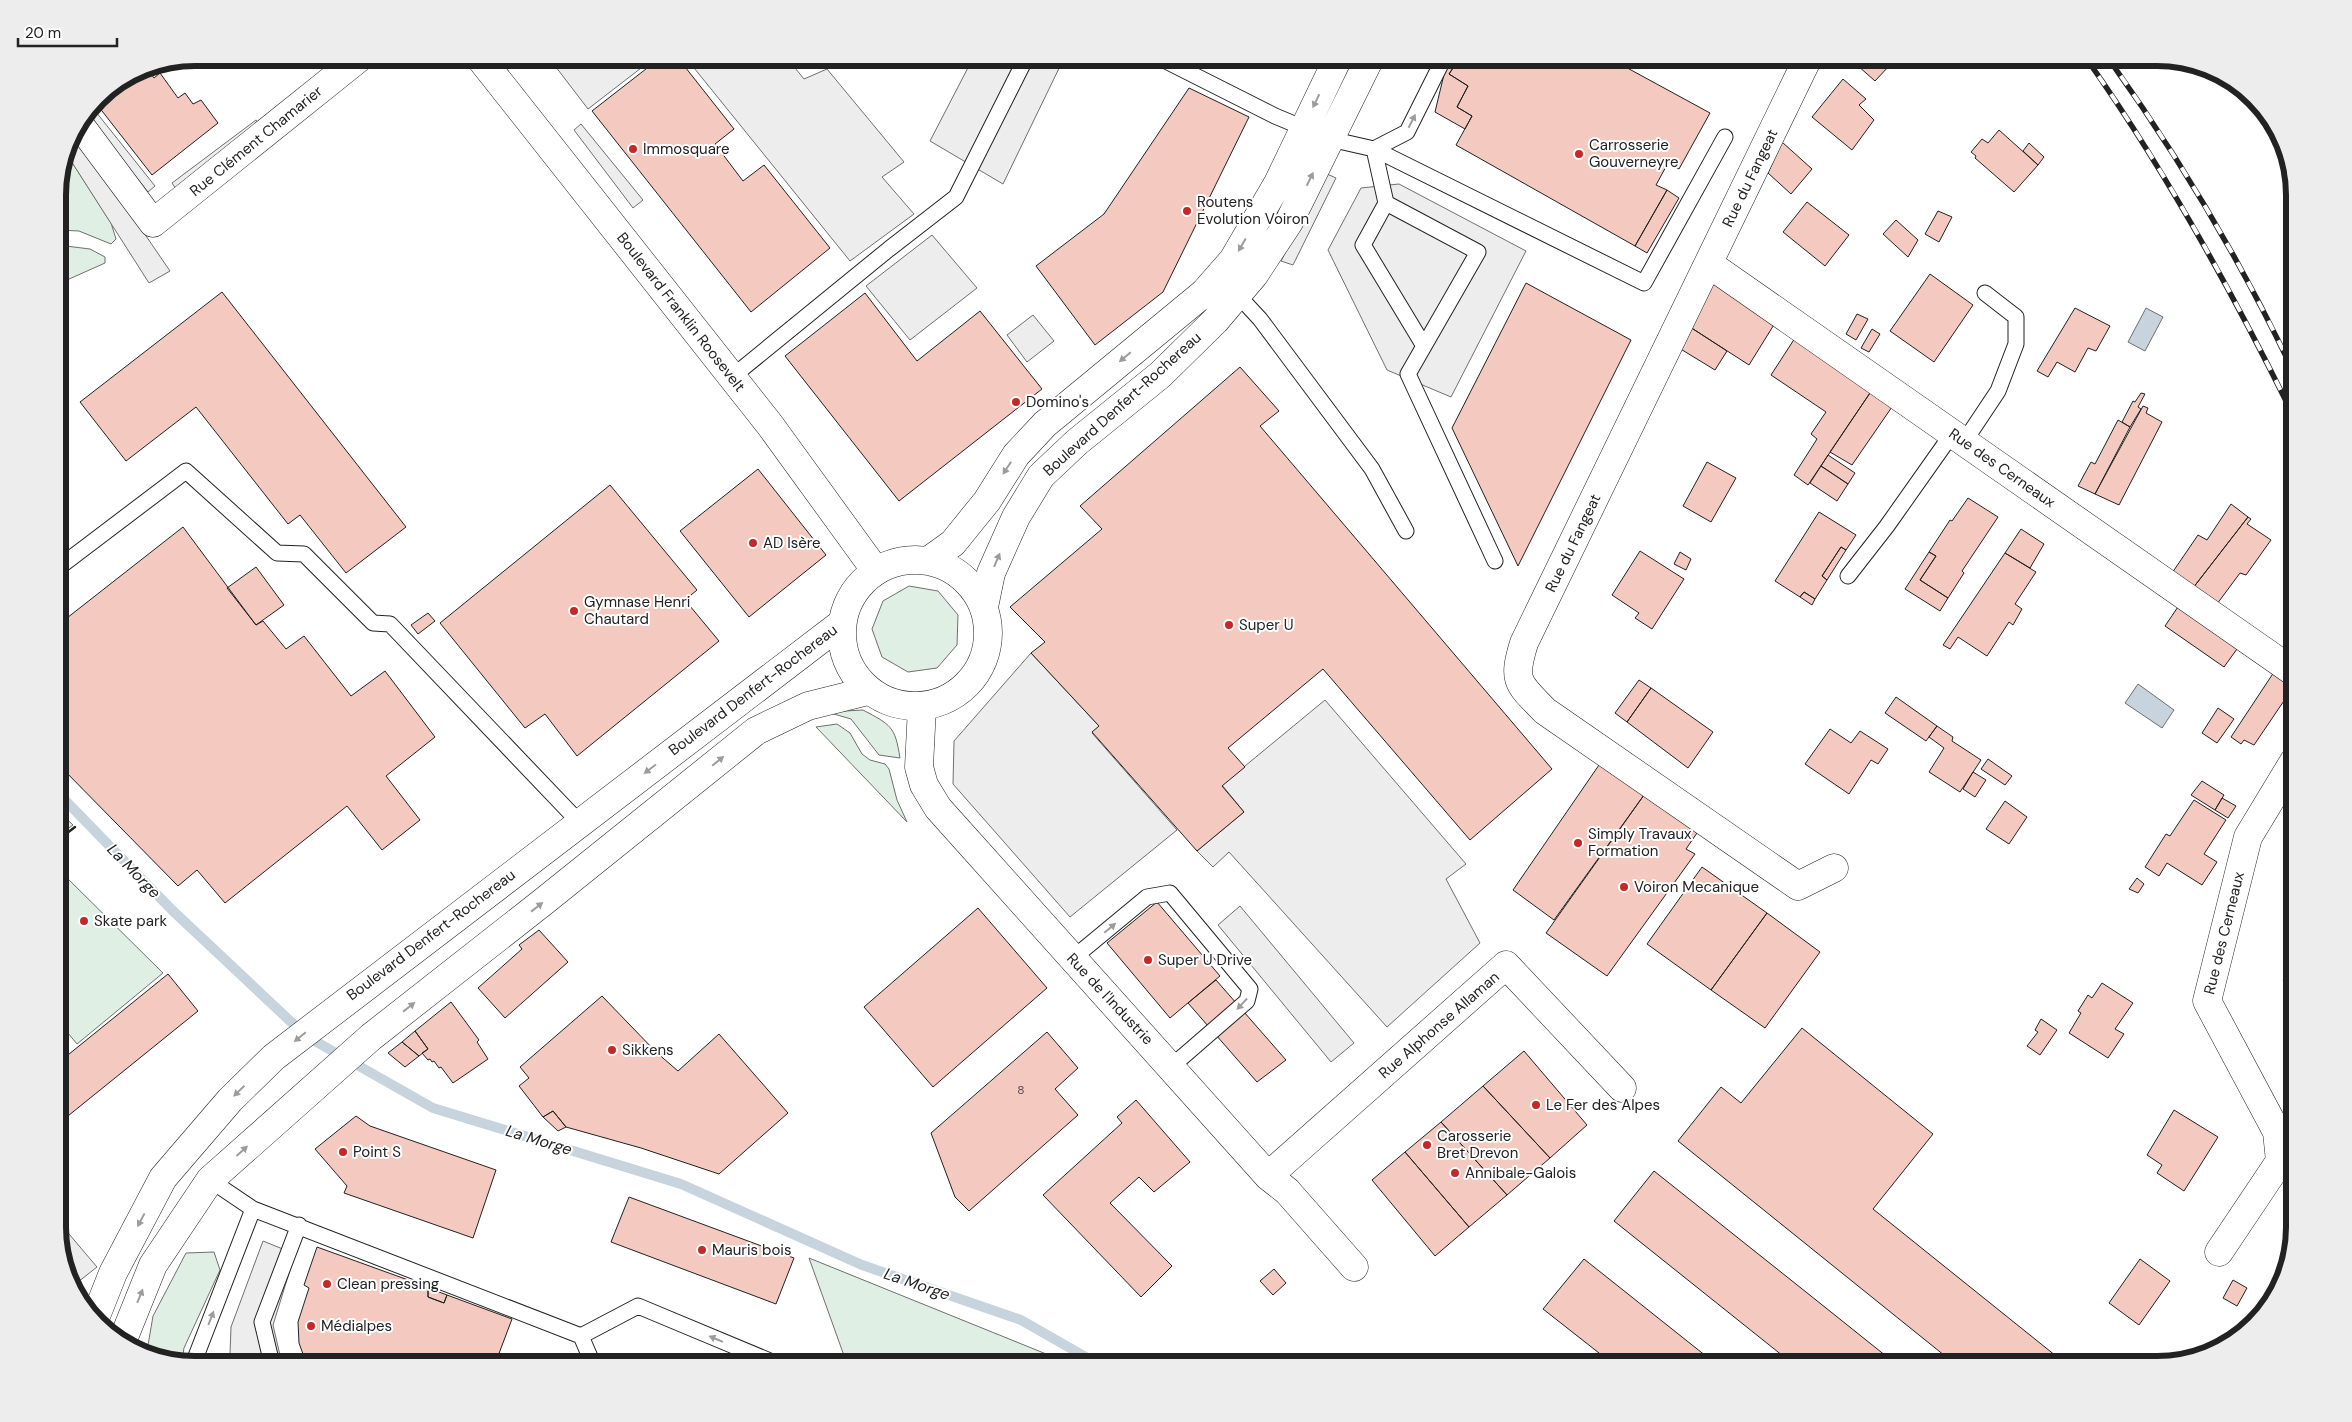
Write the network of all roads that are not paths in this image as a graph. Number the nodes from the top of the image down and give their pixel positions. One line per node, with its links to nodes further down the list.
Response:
1 (1177, 66): 9 (lane)
2 (1334, 66): 9 (street, Boulevard Denfert-Rochereau, one-way to 9)
3 (1366, 66): 12 (street, Boulevard Denfert-Rochereau)
4 (1440, 66): 13 (lane, one-way to 4)
5 (1804, 66): 15 (street, Rue du Fangeat)
6 (347, 67): 10 (street, Rue Clément Chamarier)
7 (487, 67): 19 (street, Boulevard Franklin Roosevelt)
8 (1022, 67): 19 (lane)
9 (1304, 127): 12 (lane); 16 (street, Boulevard Denfert-Rochereau, one-way to 16)
10 (84, 131)
11 (1725, 137): 13 (lane)
12 (1330, 139): 13 (lane); 16 (street, Boulevard Denfert-Rochereau, one-way to 12)
13 (1374, 149): 14 (lane)
14 (1386, 203): 18 (lane); 18 (lane)
15 (1709, 264): 20 (street, Rue des Cerneaux); 34 (street, Rue du Fangeat)
16 (1228, 285): 21 (lane); 23 (street, Boulevard Denfert-Rochereau, one-way to 23); 27 (street, Boulevard Denfert-Rochereau, one-way to 16)
17 (1985, 293): 20 (lane)
18 (1424, 346): 24 (lane)
19 (732, 377): 25 (street, Boulevard Franklin Roosevelt)
20 (1958, 438): 26 (lane); 29 (street, Rue des Cerneaux)
21 (1406, 531)
22 (67, 561): 33 (lane)
23 (928, 561): 25 (street, Boulevard Denfert-Rochereau); 27 (street, Boulevard Denfert-Rochereau)
24 (1495, 561)
25 (876, 571): 28 (street, Boulevard Denfert-Rochereau)
26 (1848, 576)
27 (984, 606): 31 (street, Boulevard Denfert-Rochereau)
28 (842, 623): 30 (street, Boulevard Denfert-Rochereau); 33 (street, Boulevard Denfert-Rochereau, one-way to 33)
29 (2285, 666)
30 (868, 691): 31 (street, Boulevard Denfert-Rochereau); 39 (street, one-way to 30)
31 (922, 707): 35 (street, Rue de l'Industrie)
32 (2286, 775): 42 (street, Rue des Cerneaux)
33 (579, 822): 44 (street, Boulevard Denfert-Rochereau, one-way to 44)
34 (1834, 868)
35 (1072, 959): 36 (street, Rue de l'Industrie); 36 (lane, one-way to 36)
36 (1172, 1066): 38 (street, Rue de l'Industrie)
37 (1622, 1088): 38 (street, Rue Alphonse Allaman)
38 (1268, 1176): 43 (street, Rue de l'Industrie)
39 (210, 1180): 40 (lane); 45 (street, one-way to 39)
40 (253, 1209): 41 (lane); 47 (lane, one-way to 40)
41 (299, 1225): 46 (lane); 48 (lane)
42 (2218, 1252)
43 (1354, 1267)
44 (98, 1311)
45 (125, 1334)
46 (581, 1336): 49 (lane); 50 (lane, one-way to 46)
47 (196, 1356)
48 (270, 1356)
49 (590, 1356)
50 (758, 1356)

